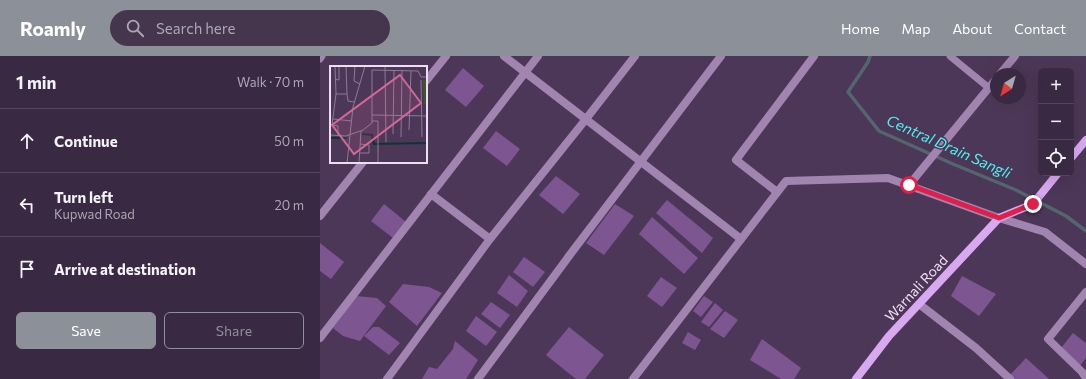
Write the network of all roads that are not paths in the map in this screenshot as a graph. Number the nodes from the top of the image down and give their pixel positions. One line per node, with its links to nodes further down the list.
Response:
1 (322, 56): 10 (lane)
2 (446, 56): 13 (street)
3 (504, 56): 12 (street)
4 (538, 56): 12 (street)
5 (635, 56): 15 (street)
6 (721, 56): 18 (street)
7 (814, 56): 22 (street)
8 (950, 56): 14 (lane)
9 (1015, 56): 11 (street)
10 (320, 59)
11 (1005, 68)
12 (525, 72): 15 (street); 23 (street)
13 (427, 80)
14 (989, 88): 21 (street)
15 (586, 119): 18 (street); 26 (street)
16 (1086, 140): 17 (main road)
17 (1074, 154)
18 (641, 162): 27 (street); 34 (street)
19 (362, 163): 24 (street)
20 (1056, 176): 25 (main road)
21 (909, 185): 22 (street); 25 (street)
22 (777, 192): 27 (street)
23 (431, 194): 26 (street); 31 (street)
24 (320, 216)
25 (999, 218): 28 (street); 30 (main road, Warnali Road)
26 (490, 239): 33 (street)
27 (741, 239): 35 (street)
28 (1086, 264)
29 (1086, 292): 32 (street)
30 (919, 304): 36 (main road, Warnali Road); 37 (street)
31 (320, 338)
32 (1086, 378)
33 (387, 379)
34 (478, 379)
35 (633, 379)
36 (856, 379)
37 (1010, 379)

